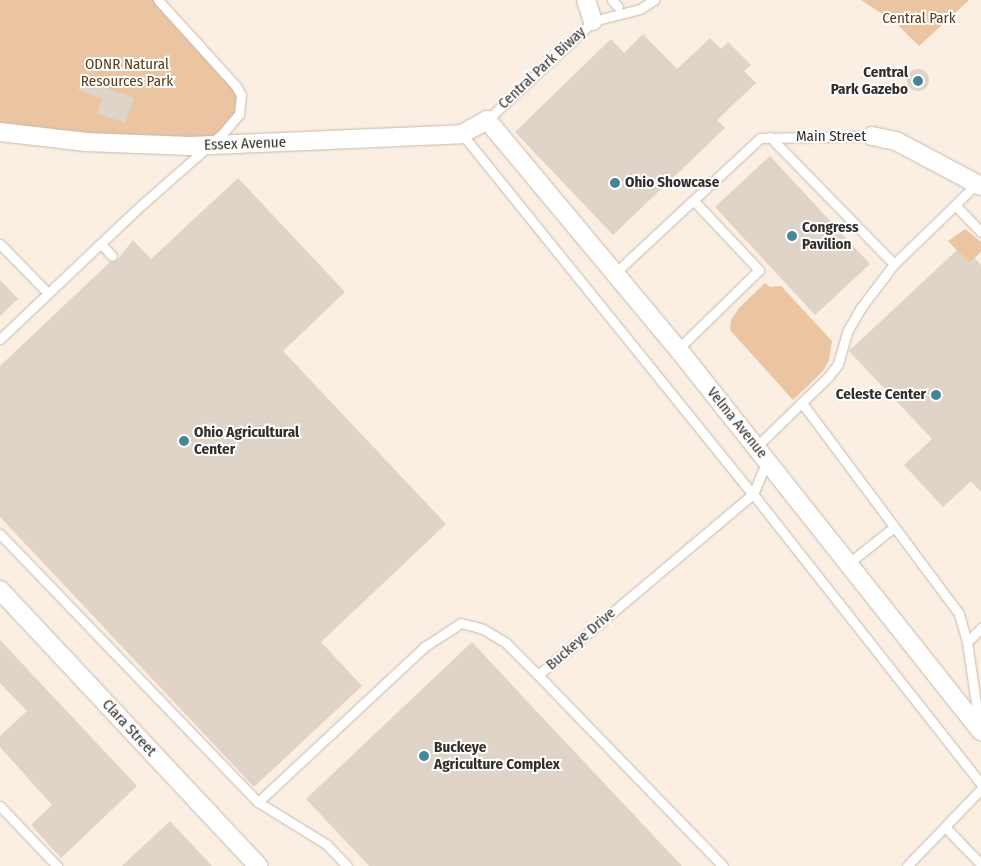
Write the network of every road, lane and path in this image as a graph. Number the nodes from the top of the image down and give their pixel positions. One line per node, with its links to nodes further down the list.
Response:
1 (158, 0): 10 (lane)
2 (586, 0): 4 (street)
3 (654, 0): 4 (lane, Central Park Biway)
4 (593, 21): 5 (lane, Central Park Biway)
5 (488, 120): 7 (street, Essex Avenue); 19 (street, Velma Avenue)
6 (0, 132): 10 (street, Essex Avenue)
7 (462, 134): 10 (street, Essex Avenue); 25 (lane)
8 (872, 136): 9 (lane, Main Street); 11 (street, Main Street)
9 (770, 137): 12 (lane, Main Street); 18 (lane)
10 (211, 144): 16 (lane)
11 (979, 185): 13 (lane)
12 (694, 201): 19 (lane, Main Street); 22 (lane)
13 (955, 205): 14 (lane); 18 (lane)
14 (981, 232)
15 (0, 244): 20 (lane)
16 (101, 244): 17 (lane); 20 (lane)
17 (112, 256)
18 (894, 264): 23 (lane)
19 (616, 272): 22 (street, Velma Avenue)
20 (48, 293): 21 (lane)
21 (0, 339)
22 (678, 349): 24 (street, Velma Avenue)
23 (802, 403): 24 (lane); 26 (lane)
24 (762, 453): 25 (lane, Buckeye Drive); 28 (street, Velma Avenue)
25 (753, 494): 32 (lane, Buckeye Drive); 34 (lane)
26 (894, 527): 28 (lane); 31 (lane)
27 (0, 534): 36 (lane)
28 (850, 562): 33 (street, Velma Avenue)
29 (0, 590): 41 (street, Clara Street)
30 (981, 628): 31 (lane)
31 (967, 642): 33 (lane)
32 (538, 675): 36 (lane); 43 (lane, Buckeye Drive)
33 (981, 730)
34 (981, 784)
35 (981, 789): 38 (lane)
36 (258, 802): 42 (lane)
37 (0, 806): 40 (lane)
38 (945, 827): 39 (lane); 44 (lane)
39 (981, 864)
40 (57, 866)
41 (258, 866)
42 (347, 866)
43 (722, 866)
44 (907, 866)

